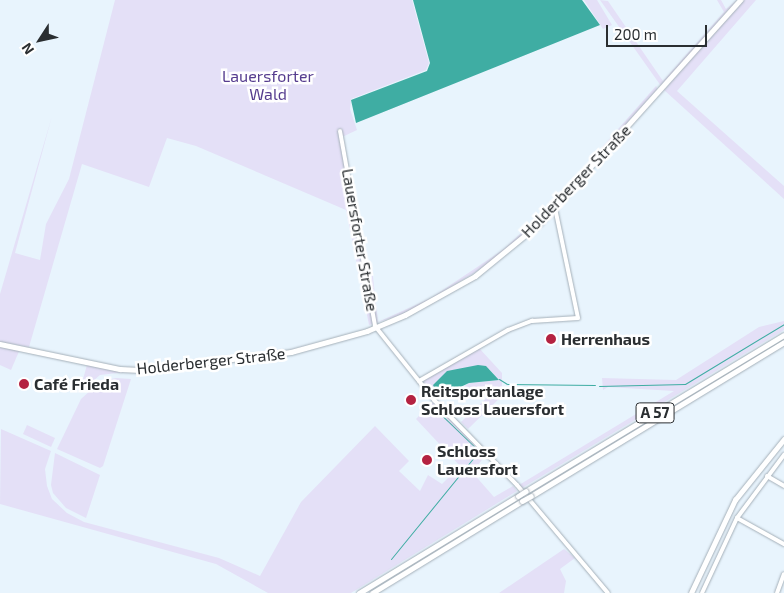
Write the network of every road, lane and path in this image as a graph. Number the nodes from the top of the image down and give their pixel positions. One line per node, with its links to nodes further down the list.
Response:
1 (740, 0): 3 (main road, Holderberger Straße)
2 (340, 131): 4 (street, Lauersforter Straße)
3 (555, 208): 4 (main road, Holderberger Straße); 8 (street)
4 (377, 328): 7 (main road, Holderberger Straße); 8 (street, Lauersforter Straße)
5 (784, 334): 16 (highway, A 57, bridge)
6 (784, 342): 17 (highway, A 57, bridge)
7 (0, 344)
8 (420, 381): 18 (street, Lauersforter Straße)
9 (784, 439): 19 (main road)
10 (784, 455): 11 (street)
11 (767, 476): 12 (street); 13 (street)
12 (784, 486)
13 (737, 518): 14 (street); 20 (street)
14 (784, 544)
15 (784, 574): 21 (street)
16 (359, 593)
17 (372, 593)
18 (608, 593)
19 (691, 593)
20 (702, 593)
21 (777, 593)

